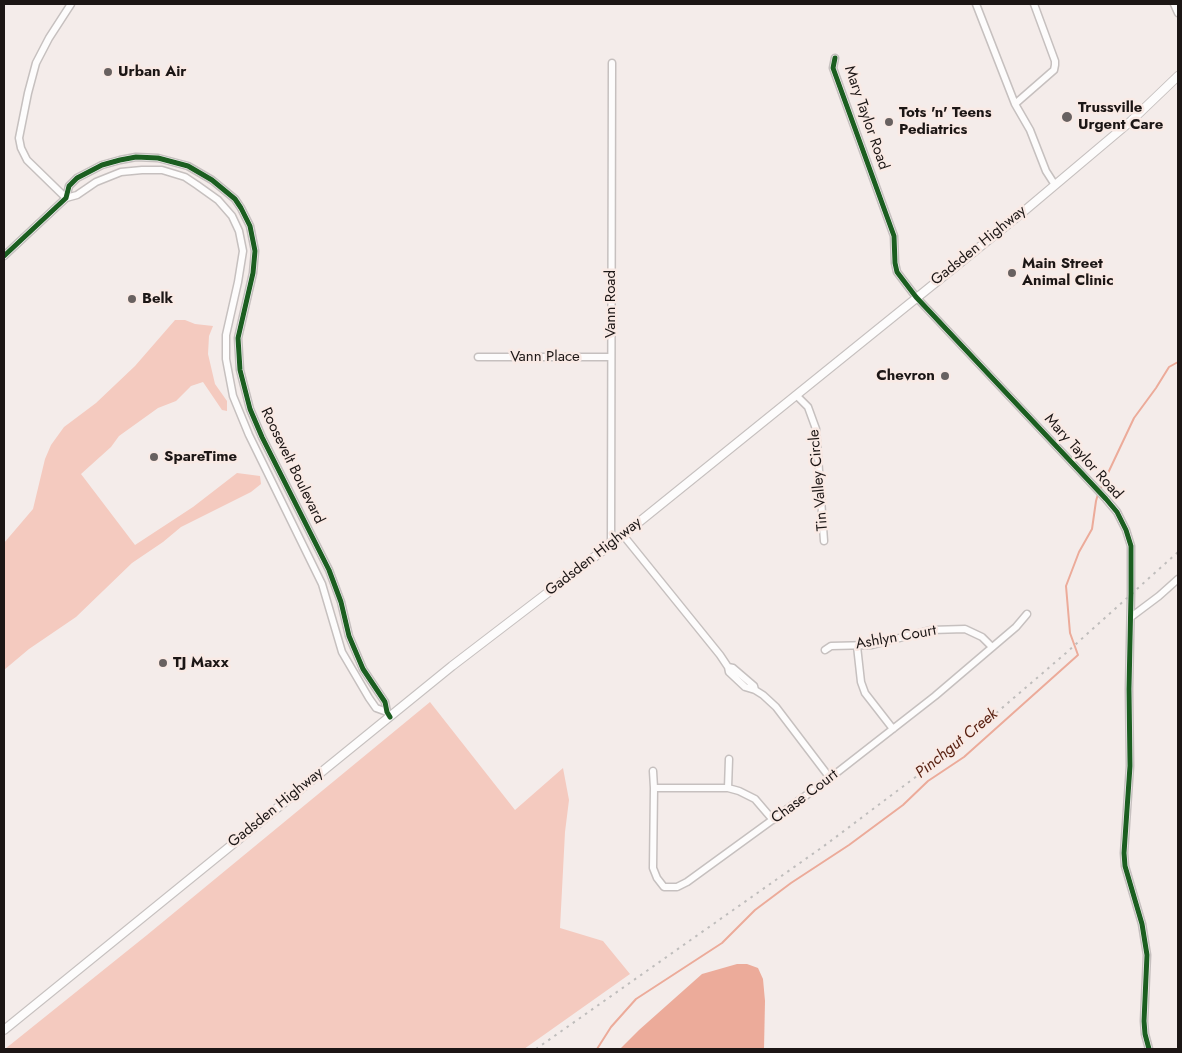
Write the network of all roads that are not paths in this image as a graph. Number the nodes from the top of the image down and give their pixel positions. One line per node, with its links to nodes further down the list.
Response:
1 (71, 4): 11 (street)
2 (976, 4): 9 (street)
3 (1034, 4): 9 (street)
4 (1174, 4): 5 (street)
5 (1178, 13)
6 (835, 58): 13 (street, Mary Taylor Road)
7 (612, 63): 15 (street, Vann Road)
8 (1178, 76): 10 (main road, Gadsden Highway)
9 (1015, 104): 10 (street)
10 (1054, 185): 13 (main road, Gadsden Highway)
11 (66, 198): 12 (street, Roosevelt Boulevard); 26 (street, Roosevelt Boulevard); 26 (street, Roosevelt Boulevard)
12 (4, 256)
13 (916, 297): 16 (main road, Gadsden Highway); 22 (street, Mary Taylor Road)
14 (478, 357): 15 (street, Vann Place)
15 (611, 357): 19 (street, Vann Road)
16 (796, 395): 17 (main road, Gadsden Highway); 18 (street, Tin Valley Circle)
17 (623, 535): 19 (main road, Gadsden Highway); 30 (street)
18 (824, 541)
19 (611, 545): 26 (main road, Gadsden Highway)
20 (1178, 579): 22 (street)
21 (1027, 614): 24 (street, Chase Court)
22 (1131, 617): 35 (street, Mary Taylor Road)
23 (857, 646): 24 (street, Ashlyn Court); 25 (street, Ashlyn Court); 27 (street)
24 (992, 647): 27 (street, Chase Court)
25 (824, 650)
26 (388, 714): 34 (main road, Gadsden Highway)
27 (893, 729): 30 (street, Chase Court)
28 (729, 760): 32 (street)
29 (653, 771): 31 (street, Chase Court)
30 (830, 778): 33 (street, Chase Court)
31 (654, 788): 32 (street); 33 (street, Chase Court)
32 (728, 788): 33 (street)
33 (773, 820)
34 (4, 1030)
35 (1149, 1049)

